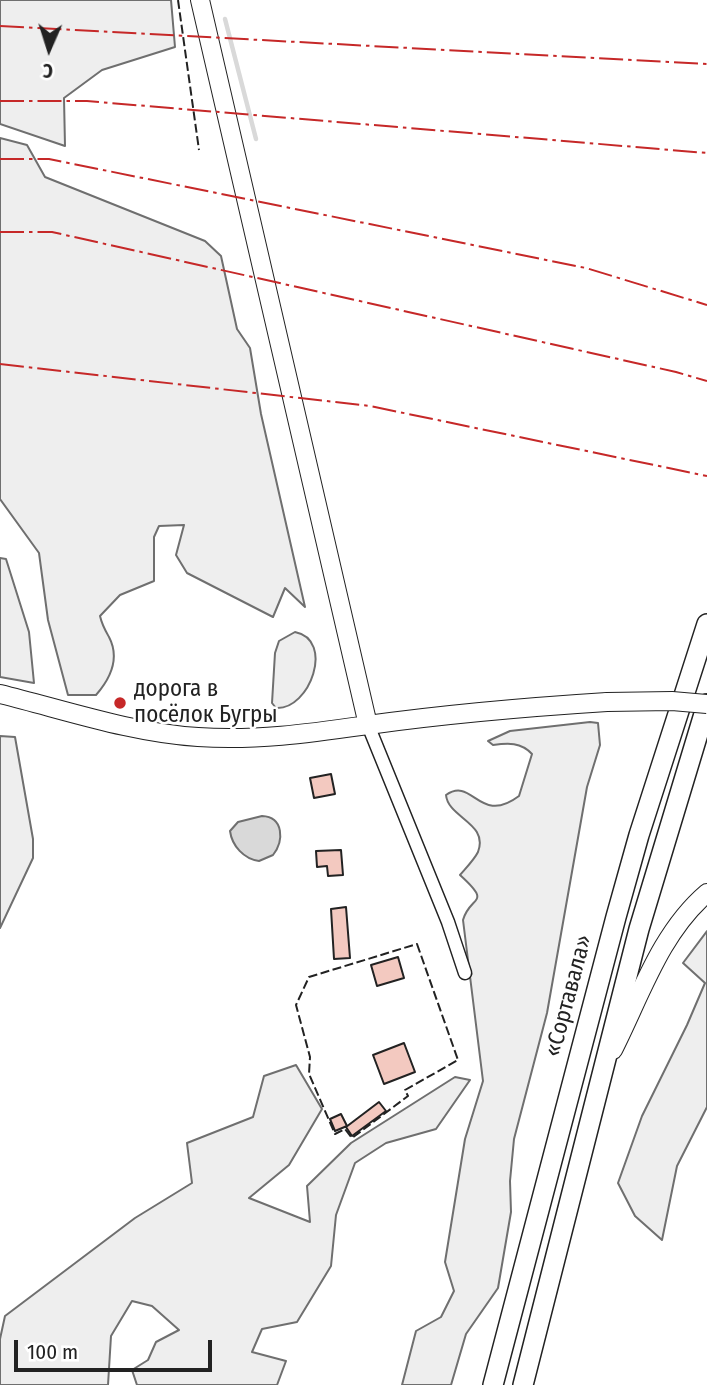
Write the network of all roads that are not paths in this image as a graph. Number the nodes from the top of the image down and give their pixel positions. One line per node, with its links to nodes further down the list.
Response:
1 (200, 0): 5 (main road)
2 (707, 624): 9 (highway, «Сортавала»)
3 (0, 694): 5 (main road)
4 (707, 704): 5 (main road, bridge); 8 (highway)
5 (368, 725): 7 (street)
6 (707, 893): 8 (main road)
7 (465, 974)
8 (605, 1065): 10 (highway)
9 (493, 1385)
10 (523, 1385)

